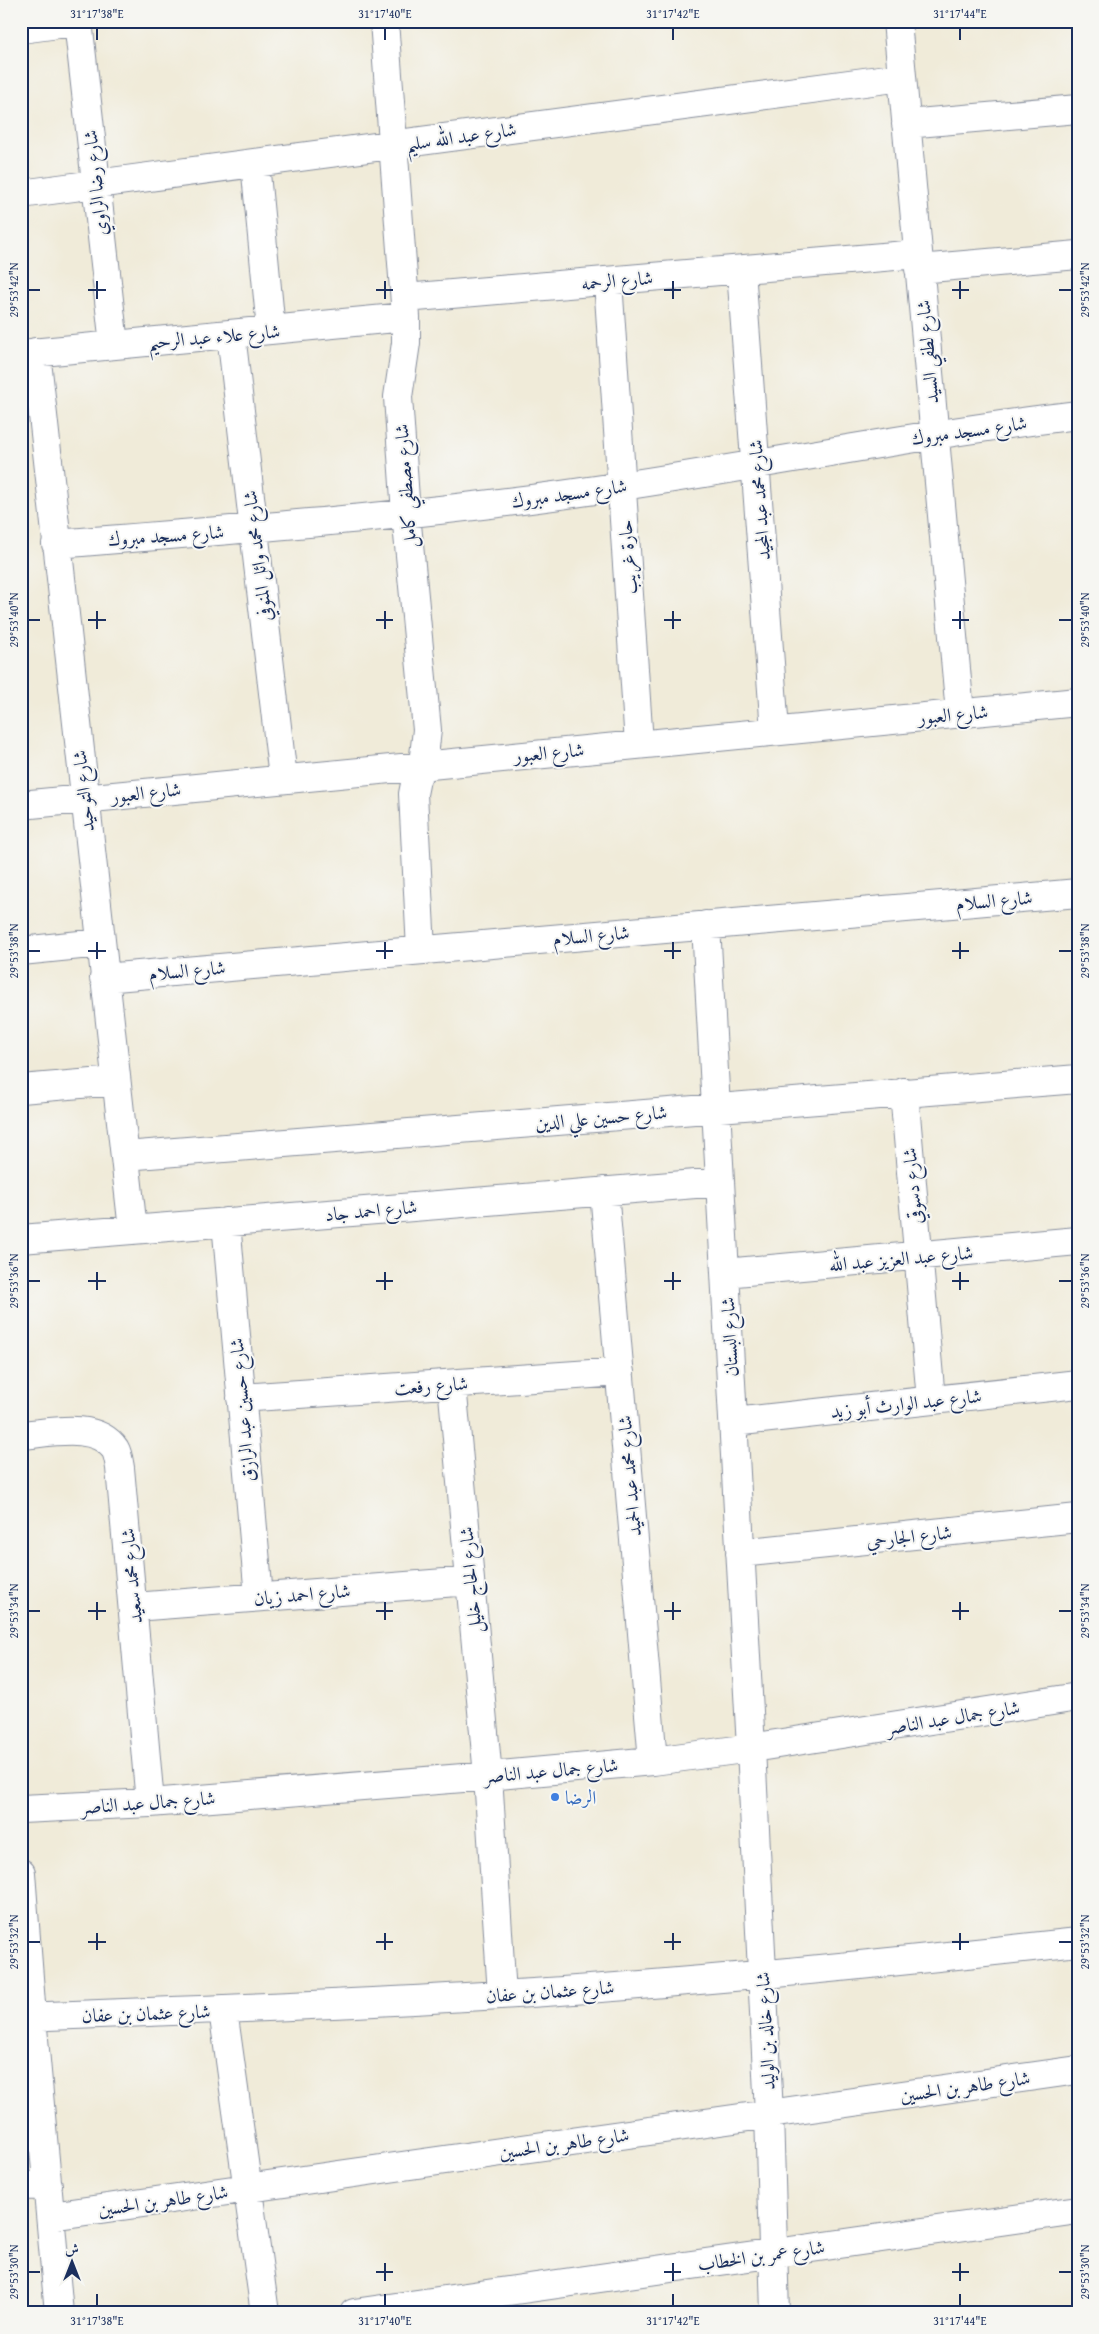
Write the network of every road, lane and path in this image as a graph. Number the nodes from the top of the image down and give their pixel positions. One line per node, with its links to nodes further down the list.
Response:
1 (79, 21): 4 (street); 10 (street, شارع رضا الراوي)
2 (384, 21): 8 (street, شارع مصطفي كامل)
3 (897, 21): 5 (street, شارع لطفي السيد)
4 (21, 29)
5 (902, 77): 7 (street, شارع لطفي السيد); 8 (street, شارع عبد الله سليم)
6 (1078, 108): 7 (street)
7 (906, 124): 13 (street, شارع لطفي السيد)
8 (394, 145): 9 (street, شارع عبد الله سليم); 16 (street, شارع مصطفي كامل)
9 (256, 163): 10 (street, شارع عبد الله سليم); 17 (street)
10 (95, 184): 11 (street, شارع عبد الله سليم); 19 (street, شارع رضا الراوي)
11 (21, 194)
12 (1078, 255): 13 (street, شارع الرحمه)
13 (919, 262): 14 (street, شارع الرحمه); 22 (street, شارع لطفي السيد)
14 (742, 270): 15 (street, شارع الرحمه); 23 (street, شارع محمد عبد المجيد)
15 (608, 281): 16 (street, شارع الرحمه); 24 (street, حارة غريب)
16 (406, 308): 17 (street, شارع علاء عبد الرحيم); 25 (street, شارع مصطفي كامل)
17 (270, 330): 18 (street, شارع علاء عبد الرحيم)
18 (231, 334): 19 (street, شارع علاء عبد الرحيم); 26 (street, شارع محمد وائل المنوفي)
19 (114, 345): 20 (street, شارع علاء عبد الرحيم)
20 (28, 353): 27 (street, شارع التوحيد)
21 (1078, 415): 22 (street, شارع مسجد مبروك)
22 (934, 435): 23 (street, شارع مسجد مبروك); 29 (street, شارع لطفي السيد)
23 (756, 464): 24 (street, شارع مسجد مبروك); 30 (street, شارع محمد عبد المجيد)
24 (622, 486): 25 (street, شارع مسجد مبروك); 31 (street, حارة غريب)
25 (406, 514): 26 (street, شارع مسجد مبروك); 32 (street, شارع مصطفي كامل)
26 (253, 529): 27 (street, شارع مسجد مبروك); 33 (street, شارع محمد وائل المنوفي)
27 (56, 544): 34 (street, شارع التوحيد)
28 (1078, 702): 29 (street, شارع العبور)
29 (960, 713): 30 (street, شارع العبور)
30 (775, 731): 31 (street, شارع العبور)
31 (639, 744): 32 (street, شارع العبور)
32 (423, 764): 33 (street, شارع العبور); 39 (street, شارع مصطفي كامل)
33 (283, 778): 34 (street, شارع العبور)
34 (84, 798): 35 (street, شارع العبور); 38 (street, شارع التوحيد)
35 (21, 805)
36 (1078, 893): 37 (street, شارع السلام)
37 (706, 926): 39 (street, شارع السلام); 46 (street, شارع البستان)
38 (100, 943): 40 (street); 41 (street, شارع التوحيد)
39 (421, 950): 41 (street, شارع السلام)
40 (21, 951)
41 (104, 978): 43 (street, شارع التوحيد)
42 (1078, 1079): 45 (street, شارع حسين علي الدين)
43 (116, 1081): 44 (street); 47 (street, شارع التوحيد)
44 (21, 1089)
45 (904, 1092): 46 (street, شارع حسين علي الدين); 54 (street, شارع دسوقي)
46 (716, 1107): 47 (street, شارع حسين علي الدين); 48 (street, شارع البستان)
47 (125, 1156): 51 (street, شارع التوحيد)
48 (720, 1182): 49 (street, شارع احمد جاد); 55 (street, شارع البستان)
49 (604, 1191): 50 (street, شارع احمد جاد); 56 (street, شارع محمد عبد الحميد)
50 (226, 1222): 51 (street, شارع احمد جاد); 59 (street, شارع حسين عبد الرازق)
51 (133, 1230): 52 (street, شارع احمد جاد)
52 (21, 1239)
53 (1078, 1241): 54 (street, شارع عبد العزيز عبد الله)
54 (919, 1257): 55 (street, شارع عبد العزيز عبد الله); 60 (street, شارع دسوقي)
55 (725, 1273): 61 (street, شارع البستان)
56 (620, 1372): 57 (street, شارع رفعت); 70 (street, شارع محمد عبد الحميد)
57 (452, 1384): 59 (street, شارع رفعت); 65 (street, شارع الحاج خليل)
58 (1078, 1384): 60 (street, شارع عبد الوارث أبو زيد)
59 (242, 1398): 66 (street, شارع حسين عبد الرازق)
60 (931, 1400): 61 (street, شارع عبد الوارث أبو زيد)
61 (734, 1422): 64 (street, شارع البستان)
62 (21, 1435): 67 (street, شارع محمد سعيد)
63 (1078, 1518): 64 (street, شارع الجارحي)
64 (740, 1553): 69 (street, شارع البستان)
65 (470, 1581): 66 (street, شارع احمد زيان); 71 (street, شارع الحاج خليل)
66 (259, 1597): 67 (street, شارع احمد زيان)
67 (134, 1608): 72 (street, شارع محمد سعيد)
68 (1078, 1697): 69 (street, شارع جمال عبد الناصر)
69 (751, 1748): 70 (street, شارع جمال عبد الناصر); 76 (street, شارع خالد بن الوليد)
70 (653, 1761): 71 (street, شارع جمال عبد الناصر)
71 (488, 1776): 72 (street, شارع جمال عبد الناصر); 77 (street, شارع الحاج خليل)
72 (150, 1802): 73 (street, شارع جمال عبد الناصر)
73 (21, 1809)
74 (21, 1873): 79 (street)
75 (1078, 1942): 76 (street, شارع عثمان بن عفان)
76 (762, 1974): 77 (street, شارع عثمان بن عفان); 81 (street, شارع خالد بن الوليد)
77 (502, 1995): 78 (street, شارع عثمان بن عفان)
78 (223, 2010): 79 (street, شارع عثمان بن عفان); 84 (street)
79 (26, 2017): 83 (street)
80 (1078, 2070): 81 (street, شارع طاهر بن الحسين)
81 (769, 2114): 84 (street, شارع طاهر بن الحسين); 87 (street, شارع خالد بن الوليد)
82 (21, 2186): 83 (street)
83 (48, 2186): 86 (street)
84 (248, 2188): 86 (street, شارع طاهر بن الحسين); 89 (street)
85 (1078, 2210): 87 (street, شارع عمر بن الخطاب)
86 (51, 2216): 88 (street)
87 (774, 2253): 90 (street, شارع عمر بن الخطاب); 91 (street, شارع خالد بن الوليد)
88 (59, 2313)
89 (265, 2313)
90 (354, 2313)
91 (775, 2313)

